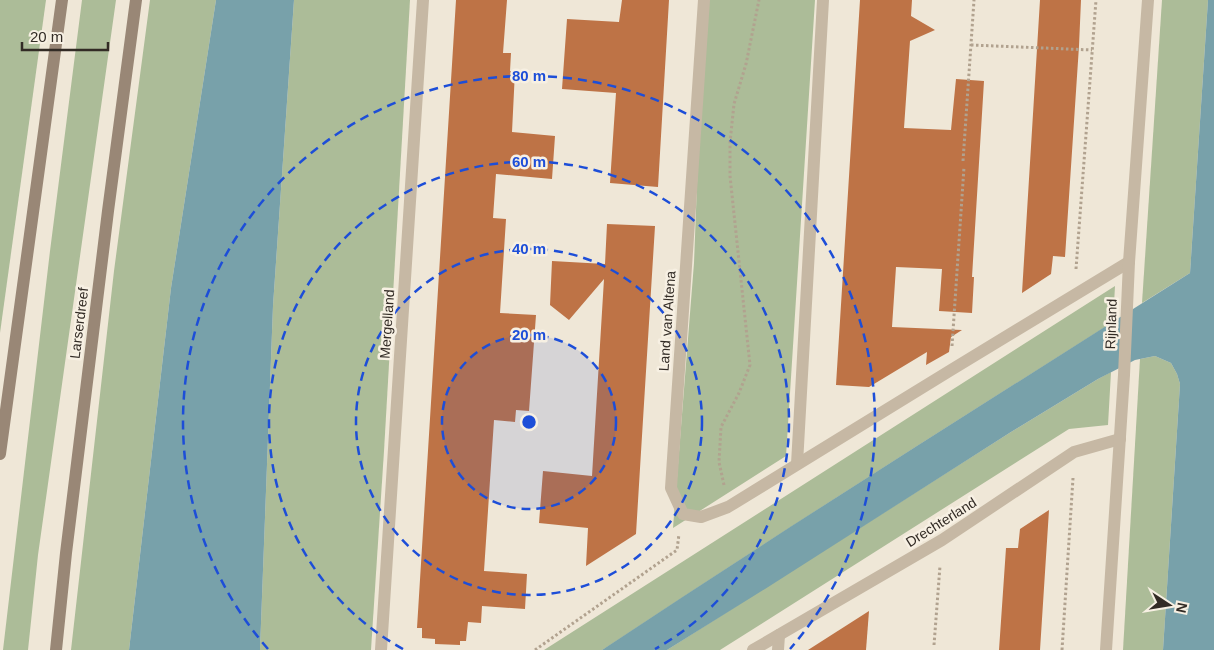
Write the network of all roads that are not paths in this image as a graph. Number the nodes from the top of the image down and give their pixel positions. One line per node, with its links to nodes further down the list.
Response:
1 (62, 0): 9 (main road)
2 (136, 0): 12 (main road, Larserdreef)
3 (422, 0): 13 (street, Mergelland)
4 (704, 0): 10 (street, Land van Altena)
5 (823, 0): 10 (street)
6 (1148, 0): 7 (street, Rijnland)
7 (1128, 262): 8 (street, Rijnland); 10 (street)
8 (1120, 439): 11 (street, Drechterland); 16 (street, Rijnland)
9 (0, 454)
10 (797, 464)
11 (779, 635): 14 (street, Drechterland); 15 (street)
12 (56, 650)
13 (381, 650)
14 (753, 650)
15 (778, 650)
16 (1106, 650)

